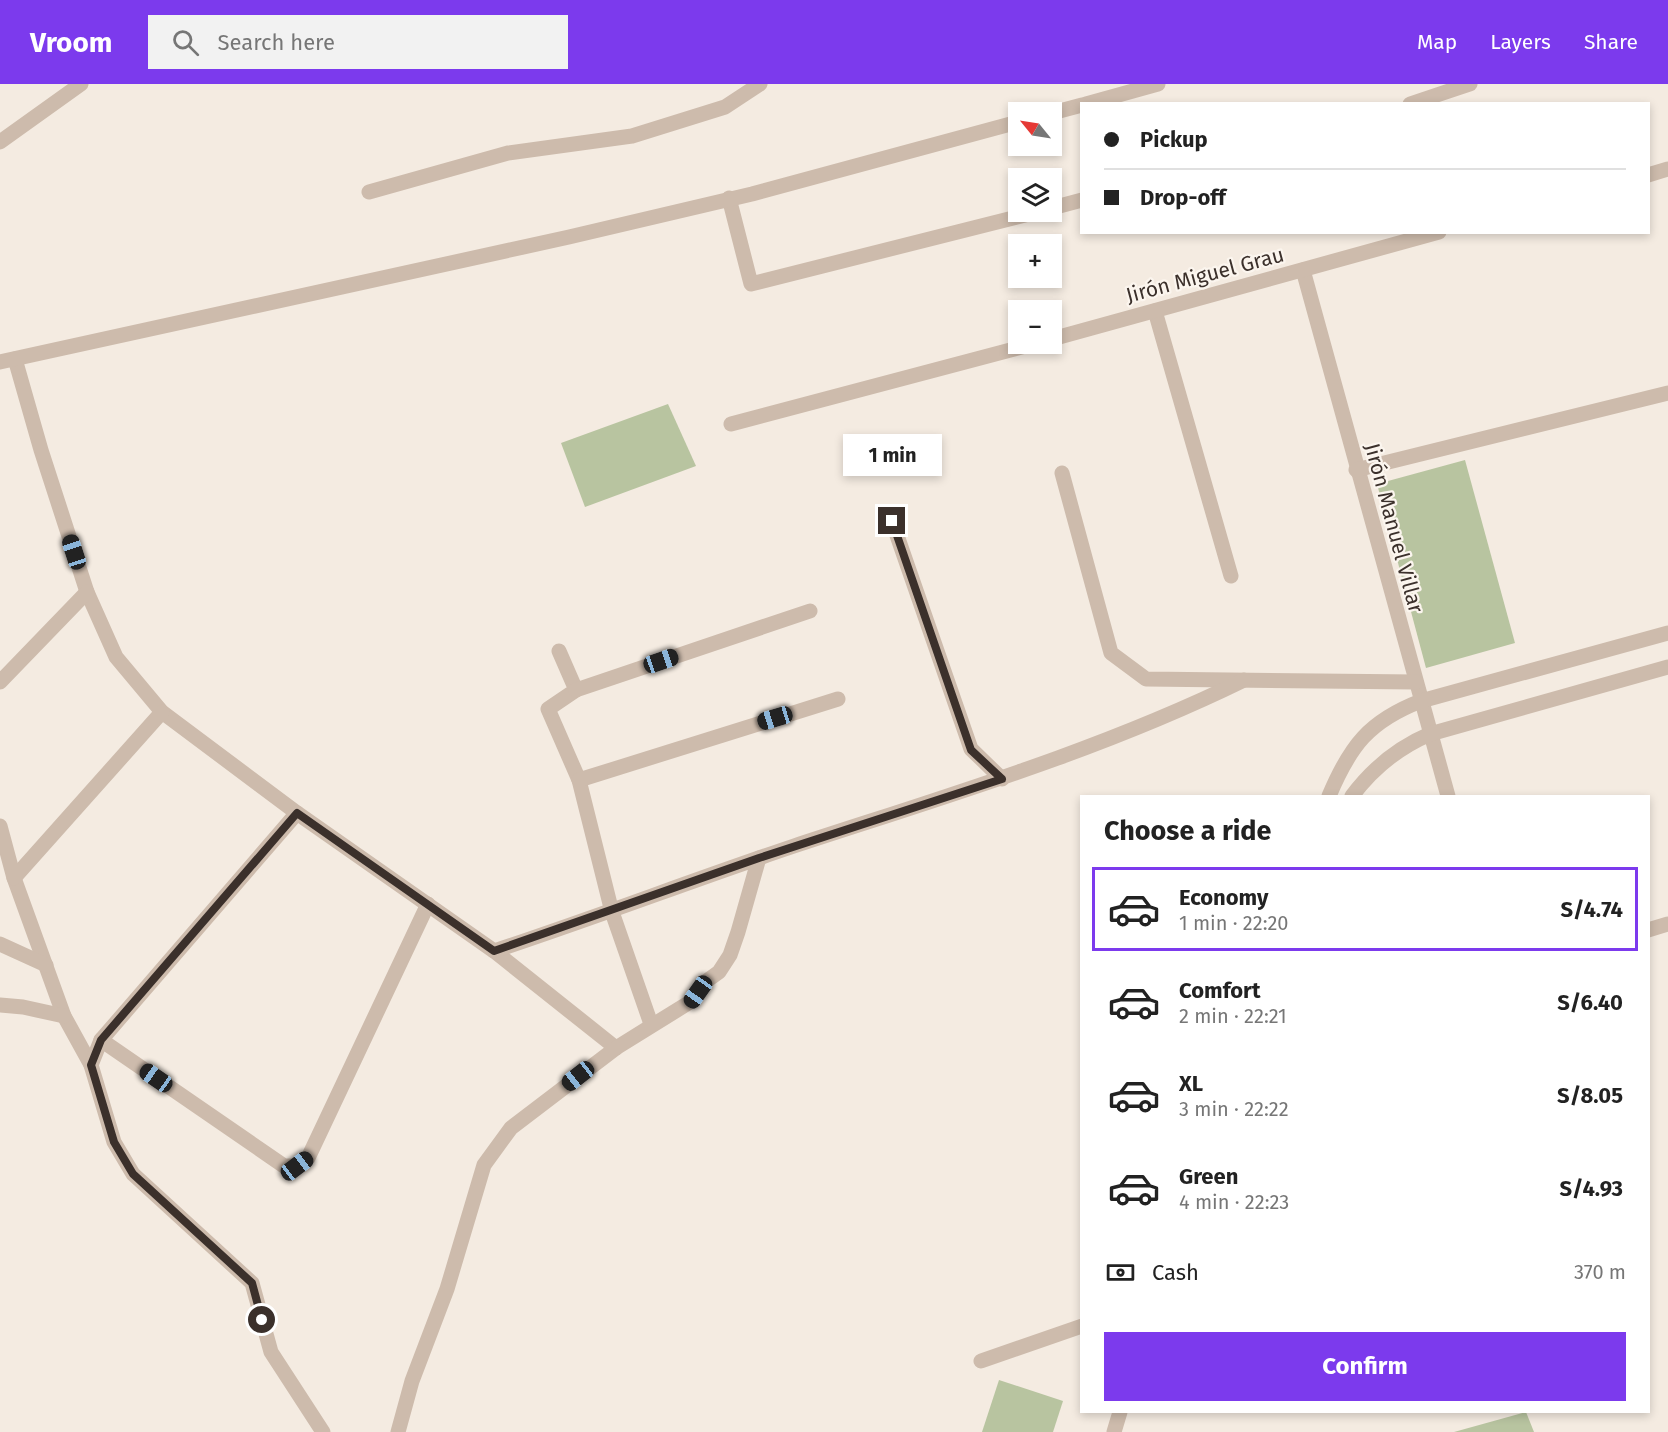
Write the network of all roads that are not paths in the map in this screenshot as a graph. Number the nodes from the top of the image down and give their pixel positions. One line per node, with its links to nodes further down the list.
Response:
1 (81, 84): 10 (street)
2 (760, 84): 13 (street)
3 (1158, 84): 5 (street)
4 (1470, 84): 6 (street)
5 (1091, 102)
6 (1416, 102)
7 (1080, 105): 8 (street)
8 (1062, 110)
9 (1008, 125): 14 (street)
10 (0, 142)
11 (1668, 169): 12 (street)
12 (1650, 174)
13 (369, 192)
14 (729, 198): 17 (street); 23 (street)
15 (1080, 201): 16 (street)
16 (1062, 205)
17 (1008, 219)
18 (1432, 234): 19 (street, Jirón Miguel Grau)
19 (1303, 270): 20 (street, Jirón Miguel Grau); 26 (street, Jirón Manuel Villar)
20 (1155, 311): 21 (street, Jirón Miguel Grau); 29 (street)
21 (1062, 336)
22 (1008, 351): 25 (street)
23 (8, 361): 30 (street)
24 (1668, 393): 26 (street)
25 (731, 424)
26 (1356, 470): 37 (street, Jirón Manuel Villar)
27 (1062, 473): 35 (street)
28 (892, 521): 43 (street)
29 (1231, 576)
30 (87, 592): 36 (street); 41 (street)
31 (810, 610): 38 (street)
32 (1668, 633): 40 (street)
33 (559, 651): 38 (street)
34 (1668, 668): 42 (street)
35 (1244, 680): 37 (street); 43 (street)
36 (0, 682)
37 (1416, 682): 40 (street, Jirón Manuel Villar)
38 (576, 690): 44 (street)
39 (838, 699): 44 (street)
40 (1421, 701): 42 (street, Jirón Manuel Villar); 45 (street)
41 (162, 712): 48 (street); 51 (street)
42 (1430, 734): 46 (street); 47 (street, Jirón Manuel Villar)
43 (1002, 779): 50 (street)
44 (579, 780): 53 (street)
45 (1330, 795)
46 (1353, 795)
47 (1448, 795)
48 (297, 813): 52 (street); 62 (street)
49 (0, 826): 51 (street)
50 (759, 858): 53 (street); 61 (street)
51 (14, 878): 58 (street)
52 (428, 904): 57 (street); 62 (street)
53 (612, 912): 57 (street); 61 (street)
54 (1668, 924): 55 (street)
55 (1650, 929)
56 (0, 944): 58 (street)
57 (494, 951): 63 (street)
58 (46, 965): 60 (street)
59 (0, 1005): 60 (street)
60 (64, 1017): 64 (street)
61 (651, 1024): 63 (street)
62 (101, 1040): 64 (street)
63 (615, 1048): 69 (street)
64 (91, 1065): 68 (street)
65 (1080, 1327): 66 (street)
66 (981, 1361)
67 (1120, 1413): 70 (street)
68 (323, 1432)
69 (398, 1432)
70 (1114, 1432)

